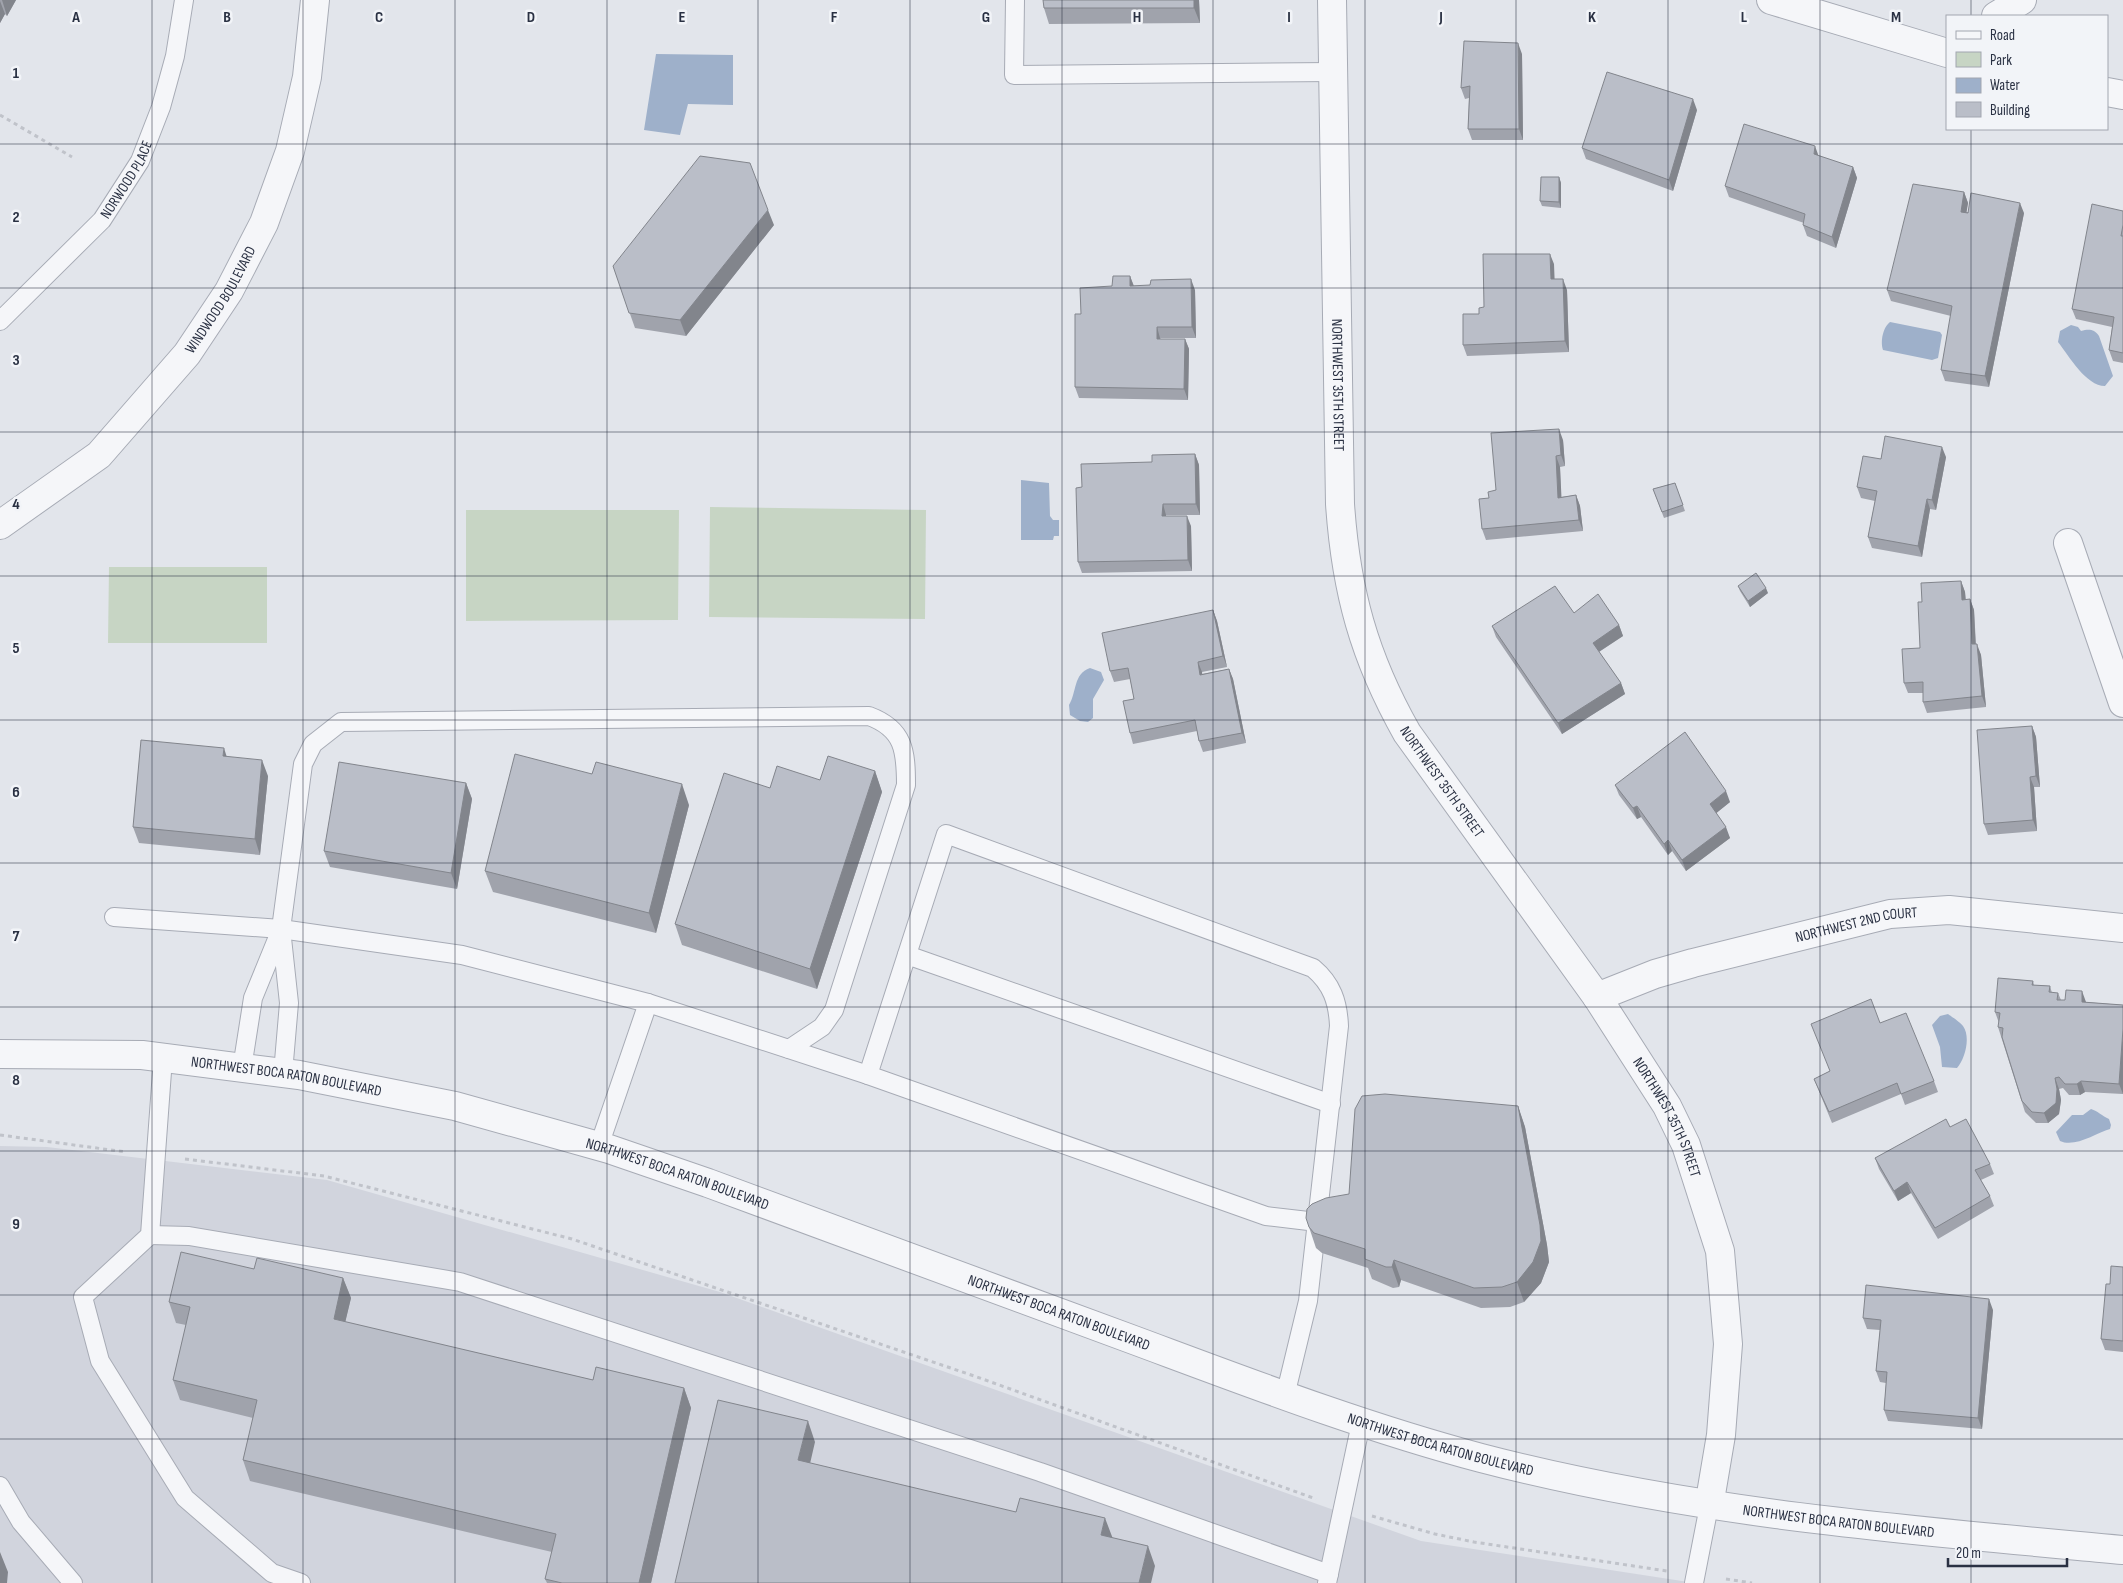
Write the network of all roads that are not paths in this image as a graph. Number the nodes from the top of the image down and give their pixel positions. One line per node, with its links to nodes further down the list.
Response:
1 (184, 0): 12 (lane, NORWOOD PLACE)
2 (315, 0): 13 (street, WINDWOOD BOULEVARD)
3 (1015, 0): 9 (lane)
4 (1332, 0): 9 (street, NORTHWEST 35TH STREET)
5 (1772, 0): 8 (street)
6 (2022, 0): 7 (street)
7 (1998, 15)
8 (1945, 50)
9 (1333, 72): 20 (street, NORTHWEST 35TH STREET)
10 (2108, 92): 11 (street)
11 (2123, 95)
12 (0, 321)
13 (0, 525)
14 (2068, 543): 15 (street)
15 (2123, 703)
16 (114, 917): 18 (lane)
17 (2123, 928): 20 (street, NORTHWEST 2ND COURT)
18 (281, 929): 21 (lane); 22 (lane); 25 (lane); 26 (lane)
19 (907, 956): 27 (lane); 28 (lane); 28 (lane)
20 (1597, 997): 35 (street, NORTHWEST 35TH STREET)
21 (648, 1003): 22 (lane); 29 (lane)
22 (789, 1050): 27 (lane)
23 (0, 1054): 24 (street, NORTHWEST BOCA RATON BOULEVARD)
24 (163, 1058): 25 (street, NORTHWEST BOCA RATON BOULEVARD); 31 (lane)
25 (242, 1068): 26 (street, NORTHWEST BOCA RATON BOULEVARD)
26 (282, 1072): 29 (street, NORTHWEST BOCA RATON BOULEVARD)
27 (868, 1075): 30 (lane)
28 (1331, 1104): 30 (lane)
29 (599, 1146): 32 (street, NORTHWEST BOCA RATON BOULEVARD)
30 (1317, 1222): 32 (lane)
31 (150, 1235): 37 (lane); 40 (lane)
32 (1285, 1396): 33 (street, NORTHWEST BOCA RATON BOULEVARD)
33 (1362, 1423): 35 (street, NORTHWEST BOCA RATON BOULEVARD); 37 (lane)
34 (0, 1486): 39 (lane)
35 (1709, 1506): 36 (street, NORTHWEST BOCA RATON BOULEVARD); 38 (lane)
36 (2123, 1550)
37 (1328, 1578)
38 (1695, 1579)
39 (71, 1582)
40 (301, 1583)

